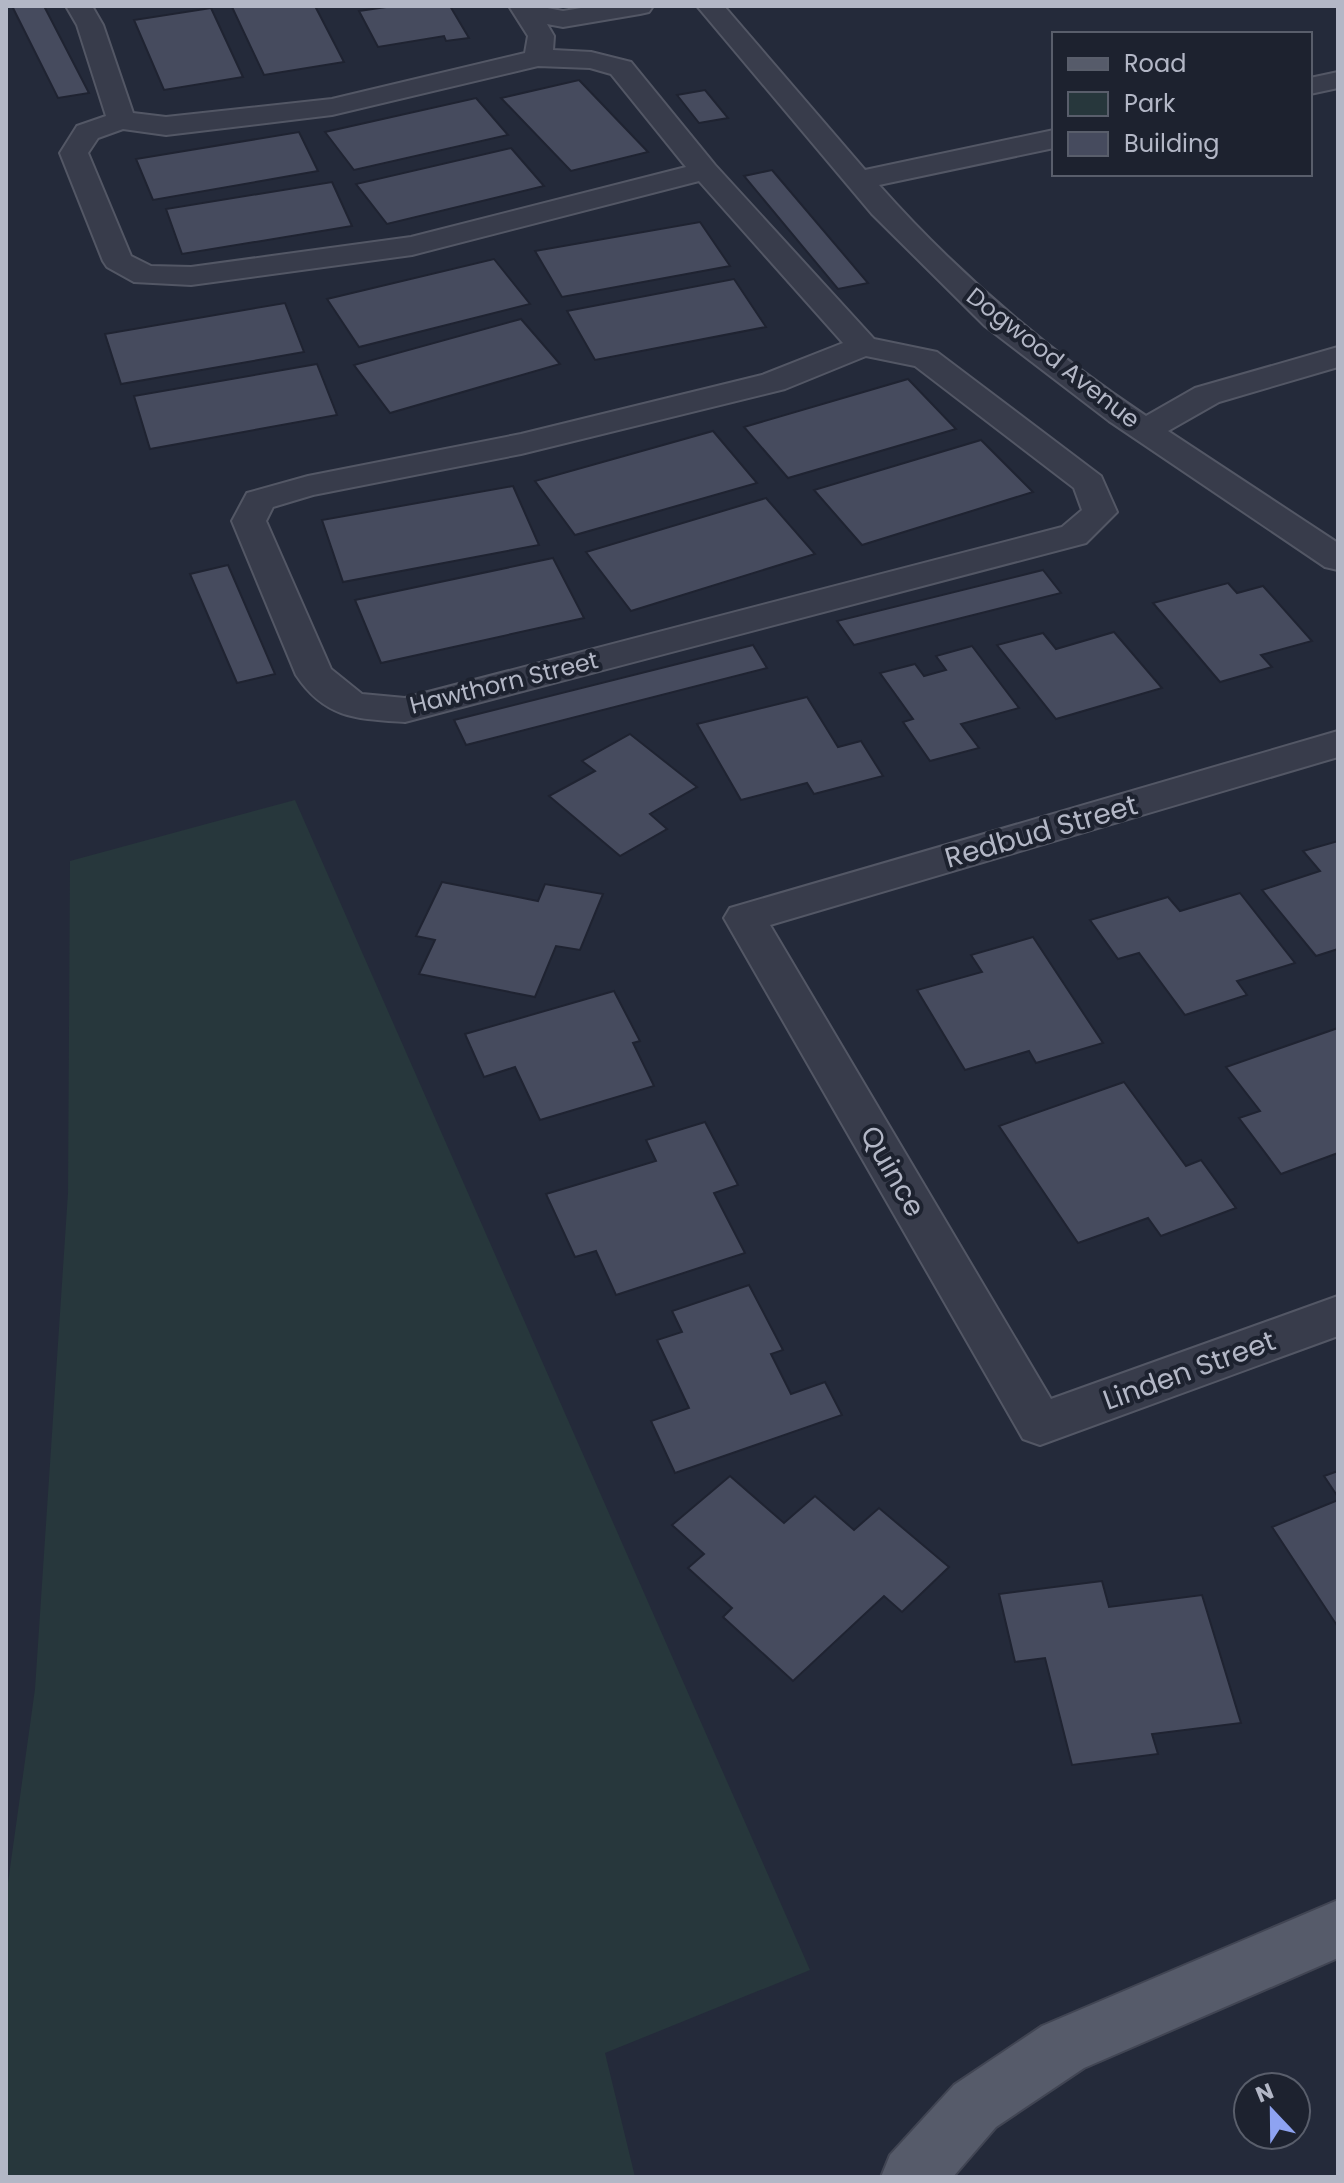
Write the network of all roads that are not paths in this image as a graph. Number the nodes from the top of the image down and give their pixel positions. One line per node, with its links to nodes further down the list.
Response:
1 (79, 6): 8 (street)
2 (640, 6): 4 (street)
3 (710, 6): 11 (street, Dogwood Avenue)
4 (527, 8): 5 (street)
5 (538, 58): 8 (street); 10 (street)
6 (1338, 80): 7 (street)
7 (1312, 86)
8 (121, 120): 10 (street)
9 (1052, 139): 11 (street)
10 (705, 171): 12 (street)
11 (861, 180): 14 (street, Dogwood Avenue)
12 (863, 346): 12 (street, Hawthorn Street)
13 (1338, 357): 14 (street)
14 (1146, 430): 15 (street, Dogwood Avenue)
15 (1338, 559)
16 (1338, 744): 17 (street, Redbud Street)
17 (745, 918): 19 (street, Quince)
18 (1338, 1316): 19 (street, Linden Street)
19 (1040, 1424)
20 (1338, 1929): 21 (main road)
21 (912, 2177)

